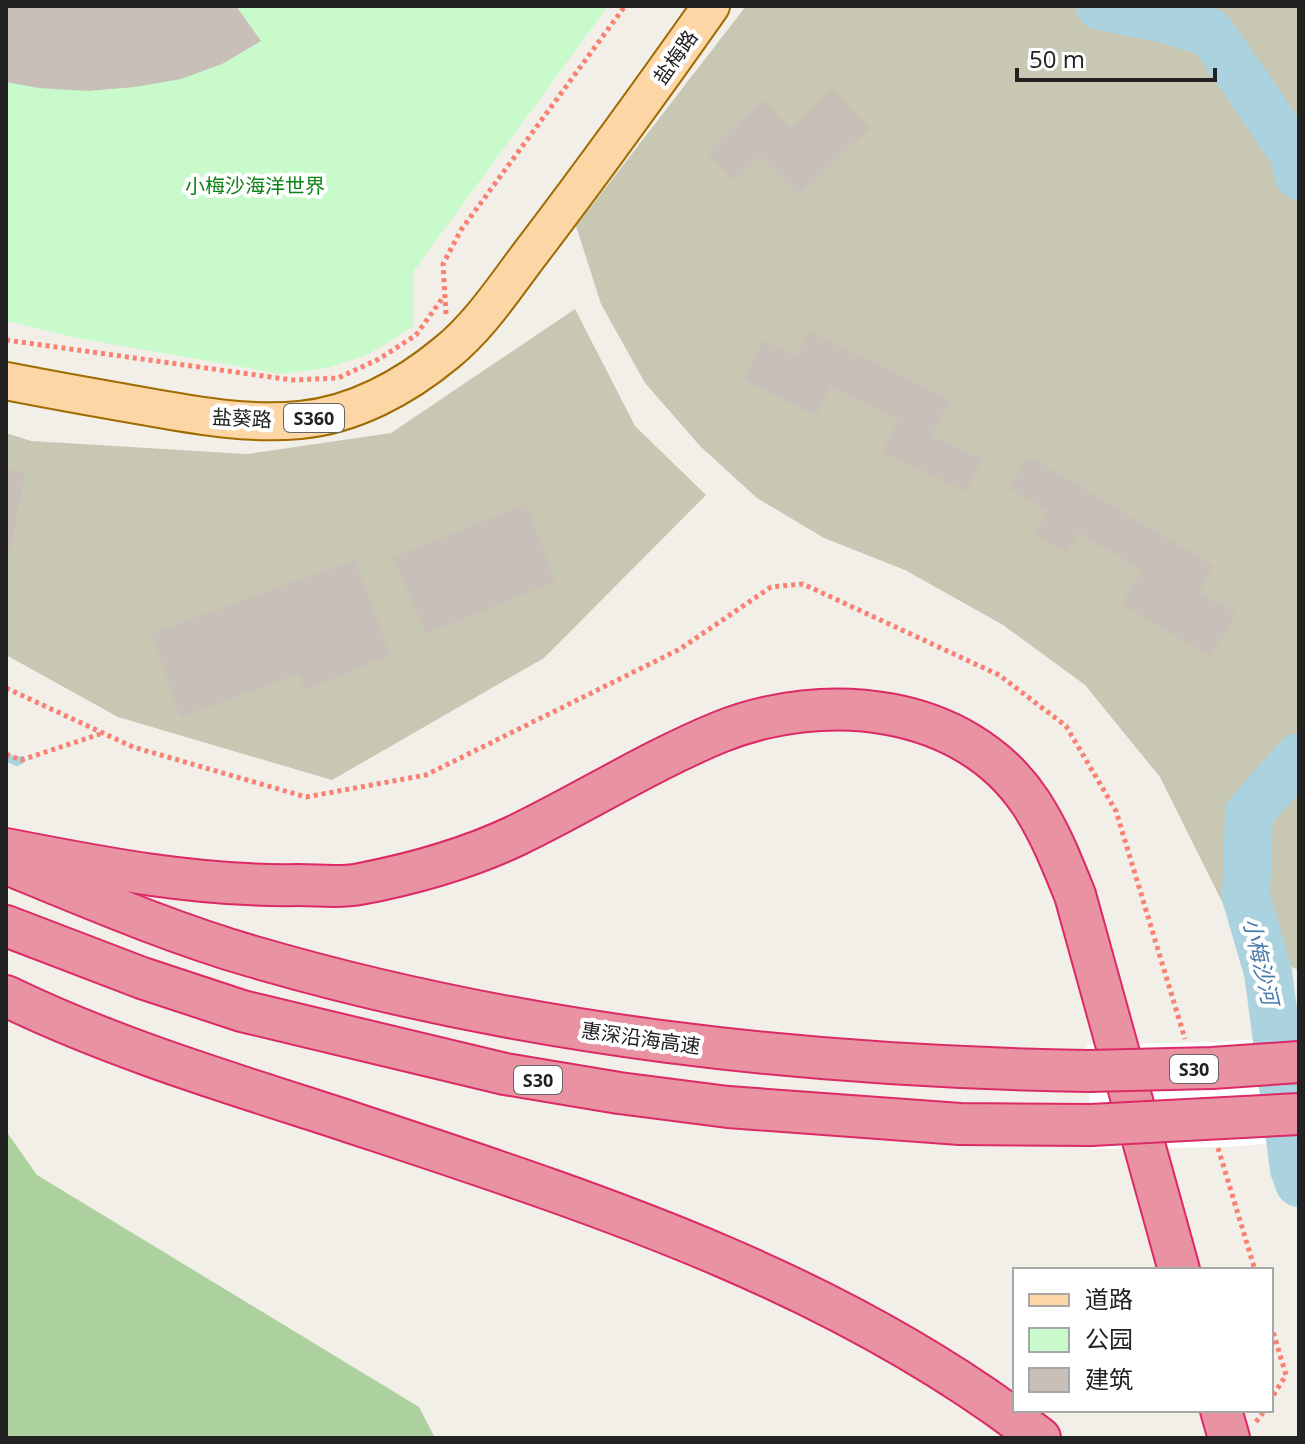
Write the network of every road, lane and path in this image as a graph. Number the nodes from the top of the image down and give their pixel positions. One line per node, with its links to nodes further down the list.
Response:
1 (625, 6): 4 (path)
2 (711, 6): 3 (main road, 盐梅路 / S360)
3 (549, 228): 6 (main road, 盐葵路 / S360)
4 (444, 296): 5 (path); 6 (path)
5 (6, 340)
6 (449, 351): 7 (main road, 盐葵路 / S360)
7 (6, 381)
8 (6, 688): 9 (path)
9 (101, 734): 10 (path); 15 (path)
10 (6, 754)
11 (6, 849): 19 (highway)
12 (6, 864): 16 (highway, 惠深沿海高速 / S30, bridge)
13 (6, 926): 17 (highway, S30, bridge)
14 (6, 996): 23 (highway)
15 (1188, 1048)
16 (1299, 1062)
17 (1299, 1114)
18 (1215, 1137): 20 (path)
19 (1178, 1268)
20 (1254, 1268)
21 (1273, 1332): 22 (path)
22 (1273, 1396)
23 (1040, 1438)

